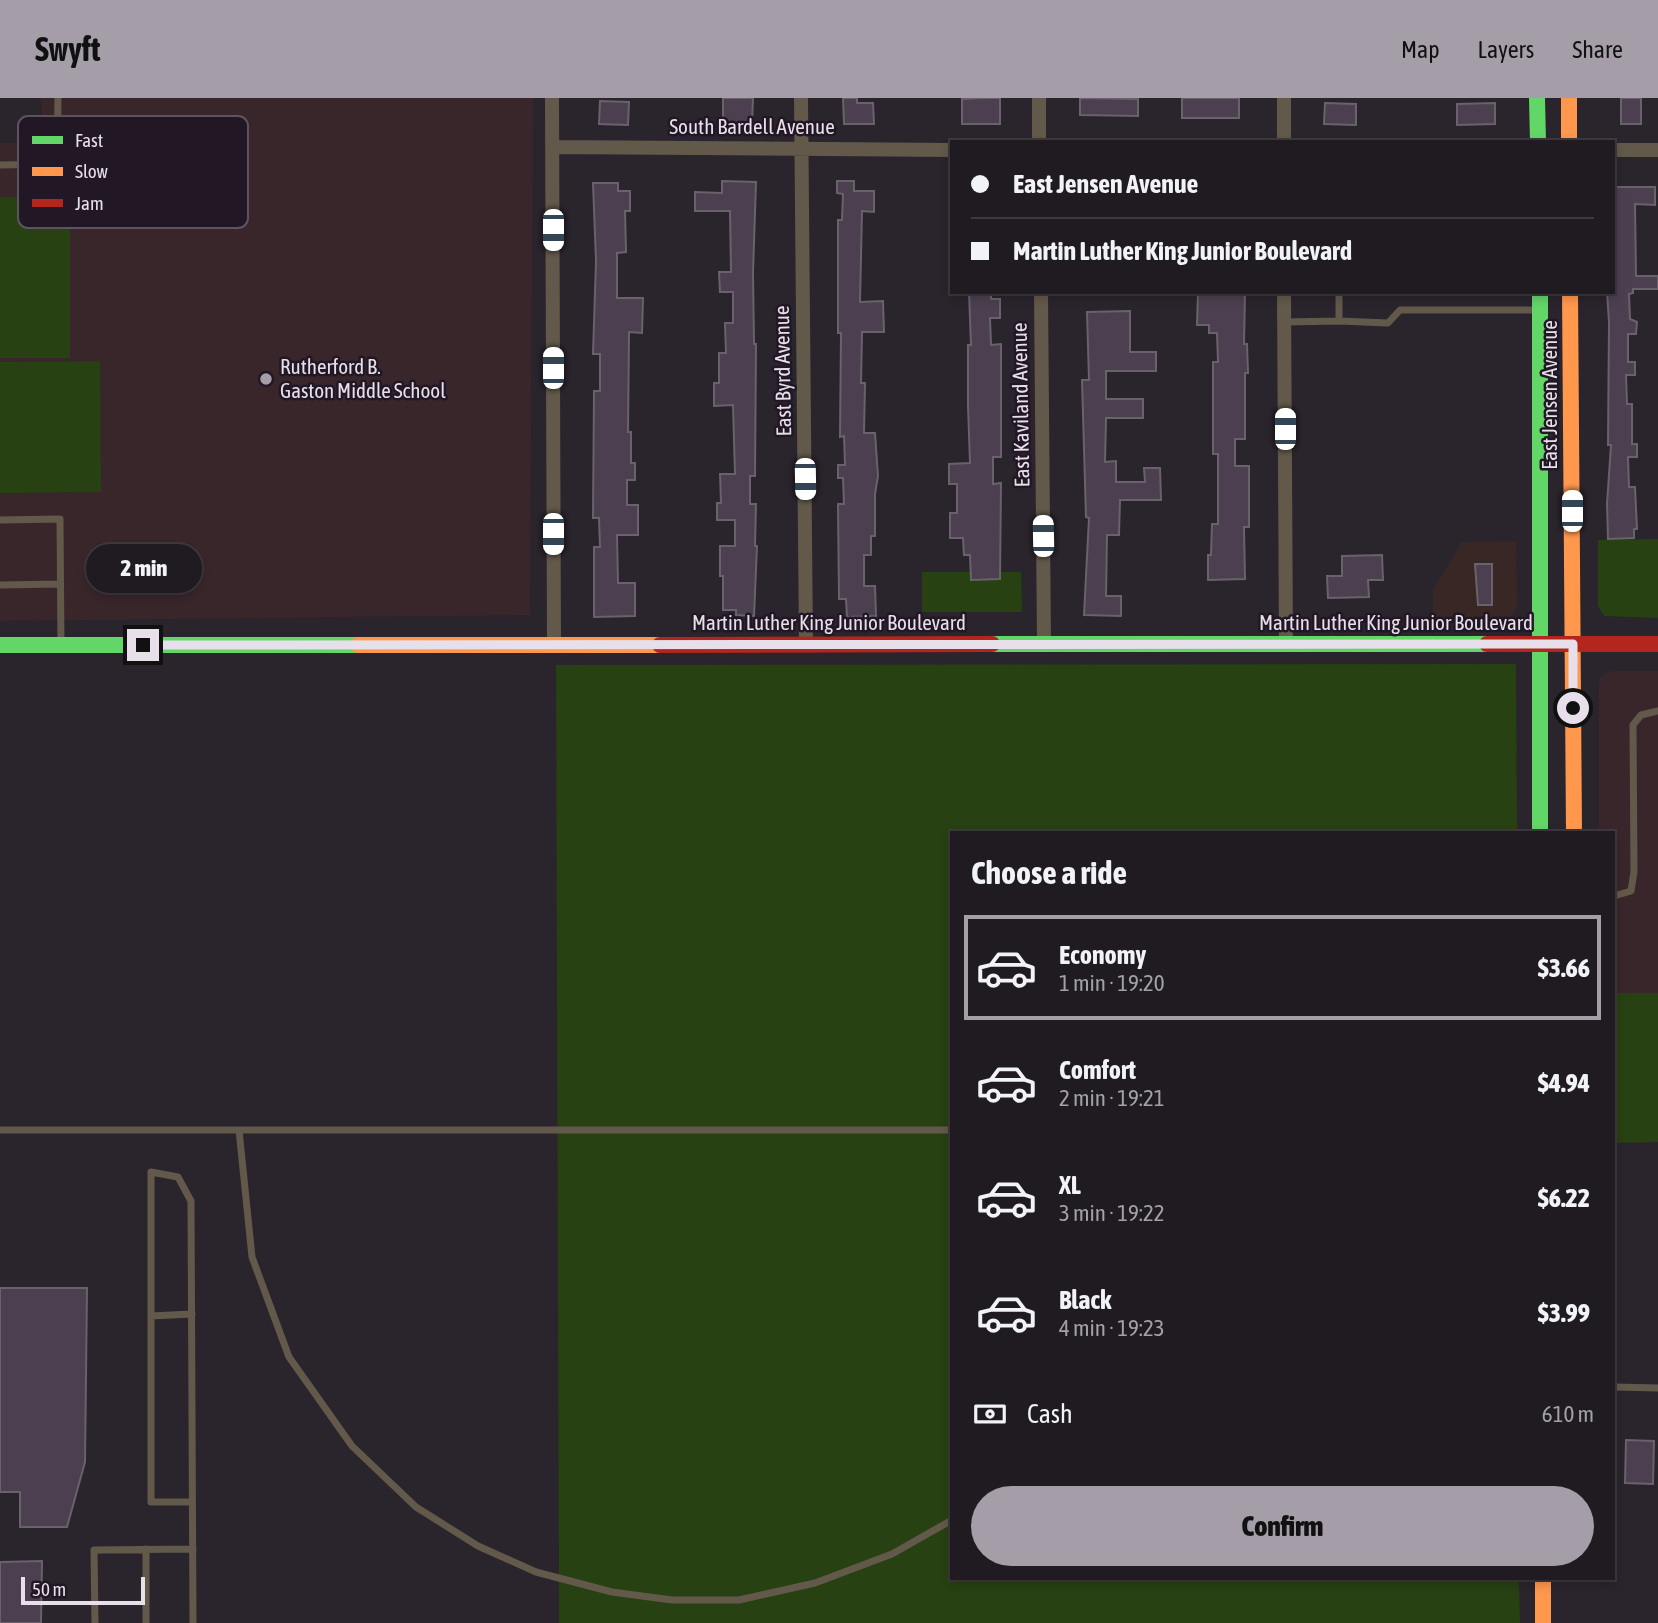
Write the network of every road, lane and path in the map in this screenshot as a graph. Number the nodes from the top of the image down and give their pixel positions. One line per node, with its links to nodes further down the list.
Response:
1 (58, 98): 8 (lane)
2 (552, 98): 13 (street)
3 (800, 98): 14 (street, East Byrd Avenue)
4 (1039, 98): 9 (street)
5 (1284, 98): 10 (street)
6 (1537, 98): 11 (street)
7 (1569, 98): 12 (street)
8 (58, 116)
9 (1040, 140)
10 (1284, 140)
11 (1538, 140)
12 (1569, 140)
13 (552, 147): 14 (street, South Bardell Avenue); 31 (street)
14 (801, 149): 15 (street, South Bardell Avenue); 32 (street, East Byrd Avenue)
15 (950, 150)
16 (1615, 150): 17 (street)
17 (1658, 150)
18 (0, 165): 19 (lane)
19 (18, 165)
20 (1041, 294): 33 (street, East Kaviland Avenue)
21 (1284, 294): 27 (street)
22 (1339, 294): 26 (lane)
23 (1540, 294): 25 (street, East Jensen Avenue)
24 (1570, 294): 36 (street, East Jensen Avenue)
25 (1540, 310): 26 (lane); 35 (street, East Jensen Avenue)
26 (1339, 321): 27 (lane)
27 (1284, 322): 34 (street)
28 (0, 520): 29 (lane)
29 (60, 584): 30 (lane); 39 (lane)
30 (0, 585)
31 (554, 644): 32 (street, Martin Luther King Junior Boulevard); 39 (street, Martin Luther King Junior Boulevard)
32 (806, 644): 33 (street, Martin Luther King Junior Boulevard)
33 (1044, 644): 34 (street, Martin Luther King Junior Boulevard)
34 (1286, 644): 35 (street, Martin Luther King Junior Boulevard)
35 (1540, 644): 36 (street, Martin Luther King Junior Boulevard); 41 (street, East Jensen Avenue)
36 (1573, 644): 37 (street, Martin Luther King Junior Boulevard); 42 (street, East Jensen Avenue)
37 (1658, 644)
38 (0, 645): 39 (street, Martin Luther King Junior Boulevard)
39 (61, 645)
40 (1658, 711): 43 (lane)
41 (1540, 831)
42 (1574, 831)
43 (1615, 896)
44 (0, 1130): 45 (lane)
45 (239, 1130): 46 (lane); 52 (lane)
46 (950, 1130)
47 (192, 1314): 48 (lane); 48 (lane); 51 (lane)
48 (150, 1316): 51 (lane)
49 (1615, 1387): 50 (lane)
50 (1658, 1388)
51 (192, 1502): 54 (lane)
52 (950, 1521)
53 (146, 1549): 54 (lane); 56 (lane); 57 (lane)
54 (193, 1549): 58 (lane)
55 (1543, 1580): 59 (street)
56 (95, 1623)
57 (146, 1623)
58 (193, 1623)
59 (1544, 1623)

